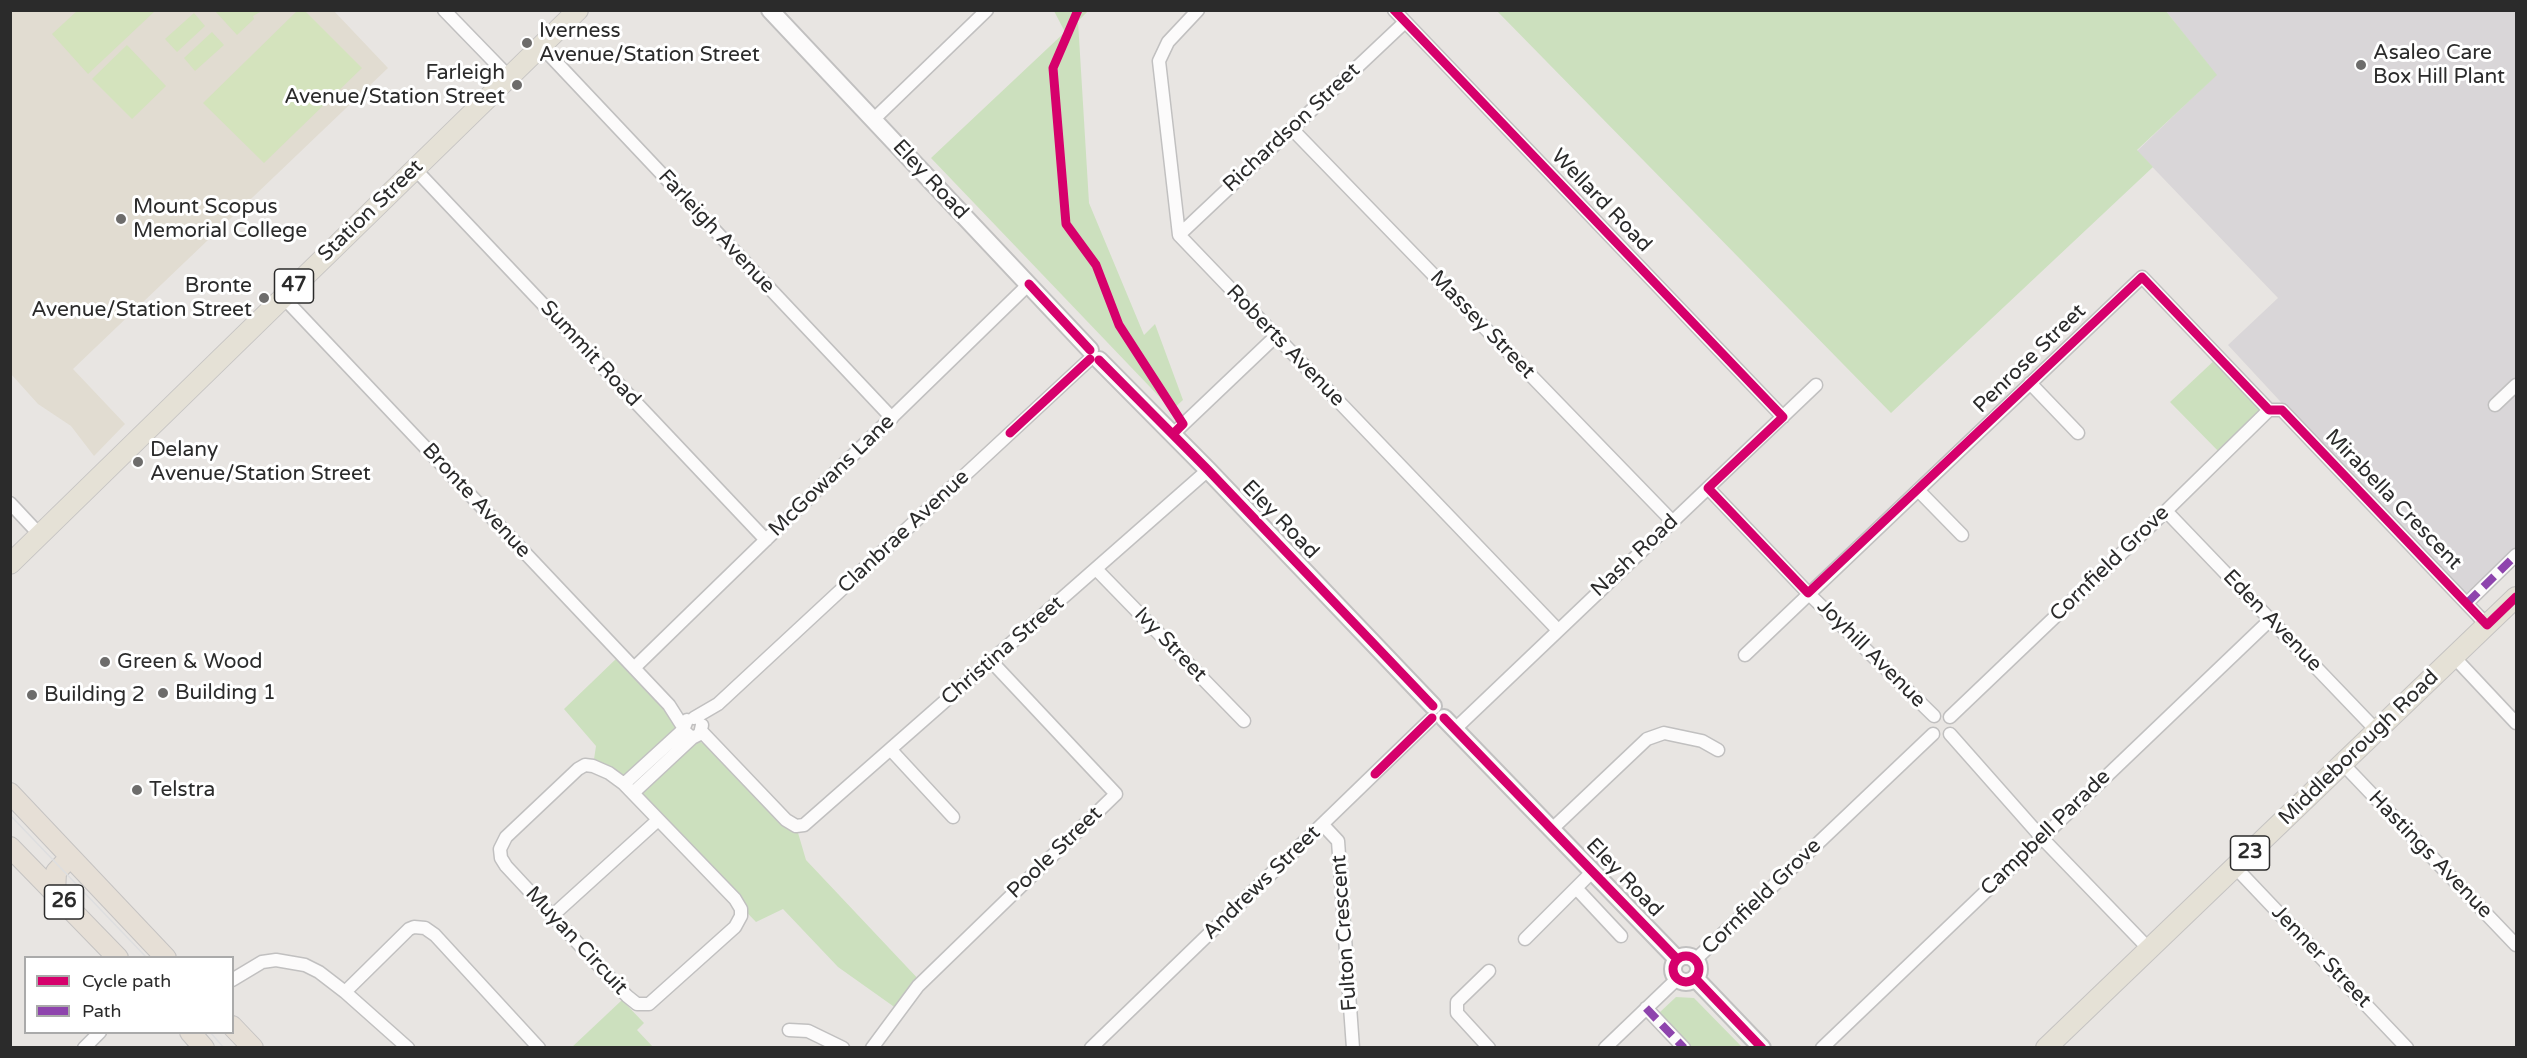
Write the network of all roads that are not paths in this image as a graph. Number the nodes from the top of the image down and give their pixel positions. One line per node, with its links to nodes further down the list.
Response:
1 (444, 10): 9 (street)
2 (578, 10): 8 (main road, Station Street / 47)
3 (987, 10): 10 (street)
4 (1198, 10): 13 (street)
5 (1394, 10): 7 (street, Wellard Road)
6 (777, 13): 10 (main road, Eley Road)
7 (1405, 22): 11 (street, Richardson Street); 23 (street, Wellard Road)
8 (541, 46): 9 (main road, Station Street / 47); 24 (street, Farleigh Avenue)
9 (509, 77): 12 (main road, Station Street / 47)
10 (873, 120): 14 (main road, Eley Road)
11 (1292, 129): 13 (street, Richardson Street); 32 (street, Massey Street)
12 (415, 169): 15 (main road, Station Street / 47); 35 (street, Summit Road)
13 (1179, 235): 16 (street, Roberts Avenue)
14 (1029, 284): 17 (main road, Eley Road); 24 (street, McGowans Lane)
15 (283, 297): 34 (main road, Station Street / 47); 48 (street, Bronte Avenue)
16 (1276, 336): 26 (street); 44 (street, Roberts Avenue)
17 (1093, 356): 26 (main road, Eley Road); 54 (street, Clanbrae Avenue)
18 (2030, 383): 22 (street, Penrose Street); 25 (street); 29 (street, Penrose Street)
19 (1816, 385): 23 (street, Nash Road)
20 (2517, 385): 21 (street)
21 (2495, 405)
22 (2269, 410): 31 (street, Cornfield Grove); 41 (street, Mirabella Crescent)
23 (1783, 417): 28 (street, Nash Road)
24 (892, 418): 35 (street, McGowans Lane)
25 (2078, 433)
26 (1173, 434): 27 (main road, Eley Road)
27 (1208, 470): 38 (street, Christina Street); 51 (main road, Eley Road)
28 (1708, 488): 32 (street, Nash Road); 39 (street, Joyhill Avenue)
29 (1918, 490): 33 (street); 39 (street, Penrose Street)
30 (10, 503): 34 (street)
31 (2166, 511): 42 (street, Eden Avenue); 50 (street, Cornfield Grove)
32 (1672, 521): 44 (street, Nash Road)
33 (1962, 535)
34 (40, 536): 37 (main road, Station Street / 47)
35 (766, 540): 48 (street, McGowans Lane)
36 (2517, 555): 41 (street)
37 (10, 564)
38 (1096, 569): 47 (street, Christina Street); 52 (street, Ivy Street)
39 (1808, 593): 45 (street, Penrose Street); 49 (street, Joyhill Avenue)
40 (2517, 597): 43 (main road, Middleborough Road / 23)
41 (2467, 603): 43 (street, Mirabella Crescent)
42 (2270, 620): 55 (street, Eden Avenue); 69 (street, Campbell Parade)
43 (2487, 625): 46 (main road, Middleborough Road / 23)
44 (1557, 629): 51 (street, Nash Road)
45 (1745, 655)
46 (2454, 657): 53 (street); 55 (main road, Middleborough Road / 23)
47 (991, 661): 58 (street, Christina Street); 101 (street, Poole Street)
48 (634, 668): 54 (street, Bronte Avenue)
49 (1934, 716): 50 (street); 56 (street)
50 (1950, 717): 57 (street)
51 (1441, 718): 66 (street, Andrews Street); 68 (main road, Eley Road)
52 (1244, 721)
53 (2517, 723)
54 (693, 729): 61 (street); 63 (street); 67 (street, Bronte Avenue)
55 (2377, 731): 60 (main road, Middleborough Road / 23)
56 (1933, 734): 57 (street); 84 (street, Cornfield Grove)
57 (1950, 734): 69 (street)
58 (891, 750): 64 (street); 67 (street, Christina Street)
59 (1718, 750): 68 (street)
60 (2343, 764): 72 (main road, Middleborough Road / 23); 79 (street, Hastings Avenue)
61 (624, 784): 63 (street, Muyan Circuit); 76 (street, Muyan Circuit)
62 (10, 793): 71 (highway, 26)
63 (633, 794): 65 (street, Muyan Circuit)
64 (953, 818)
65 (658, 820): 76 (street); 76 (street, Muyan Circuit)
66 (1323, 825): 102 (street, Andrews Street); 103 (street, Fulton Crescent)
67 (796, 826)
68 (1552, 829): 73 (main road, Eley Road)
69 (2042, 837): 80 (street); 108 (street, Campbell Parade)
70 (10, 847): 75 (highway, 26)
71 (70, 857): 75 (highway); 82 (highway, 26)
72 (2235, 867): 80 (main road, Middleborough Road / 23); 110 (street, Jenner Street)
73 (1593, 871): 74 (street); 83 (main road, Eley Road)
74 (1577, 889): 77 (street); 78 (street)
75 (55, 892): 81 (highway, 26)
76 (552, 916)
77 (1621, 936)
78 (1525, 939)
79 (2517, 945)
80 (2149, 949): 109 (main road, Middleborough Road / 23)
81 (117, 956)
82 (165, 956)
83 (1677, 959): 84 (main road); 88 (main road)
84 (1695, 960): 87 (main road)
85 (1489, 971): 104 (street)
86 (237, 977): 89 (street)
87 (1695, 978): 88 (main road); 107 (main road)
88 (1677, 979): 90 (street)
89 (345, 992): 98 (street); 99 (street)
90 (1646, 1008): 105 (street); 106 (street)
91 (234, 1028): 97 (highway)
92 (789, 1030): 100 (street)
93 (98, 1034): 95 (street)
94 (192, 1034): 96 (highway)
95 (84, 1047)
96 (204, 1047)
97 (253, 1047)
98 (408, 1047)
99 (538, 1047)
100 (843, 1047)
101 (872, 1047)
102 (1091, 1047)
103 (1351, 1047)
104 (1489, 1047)
105 (1605, 1047)
106 (1684, 1047)
107 (1761, 1047)
108 (1822, 1047)
109 (2046, 1047)
110 (2407, 1047)

